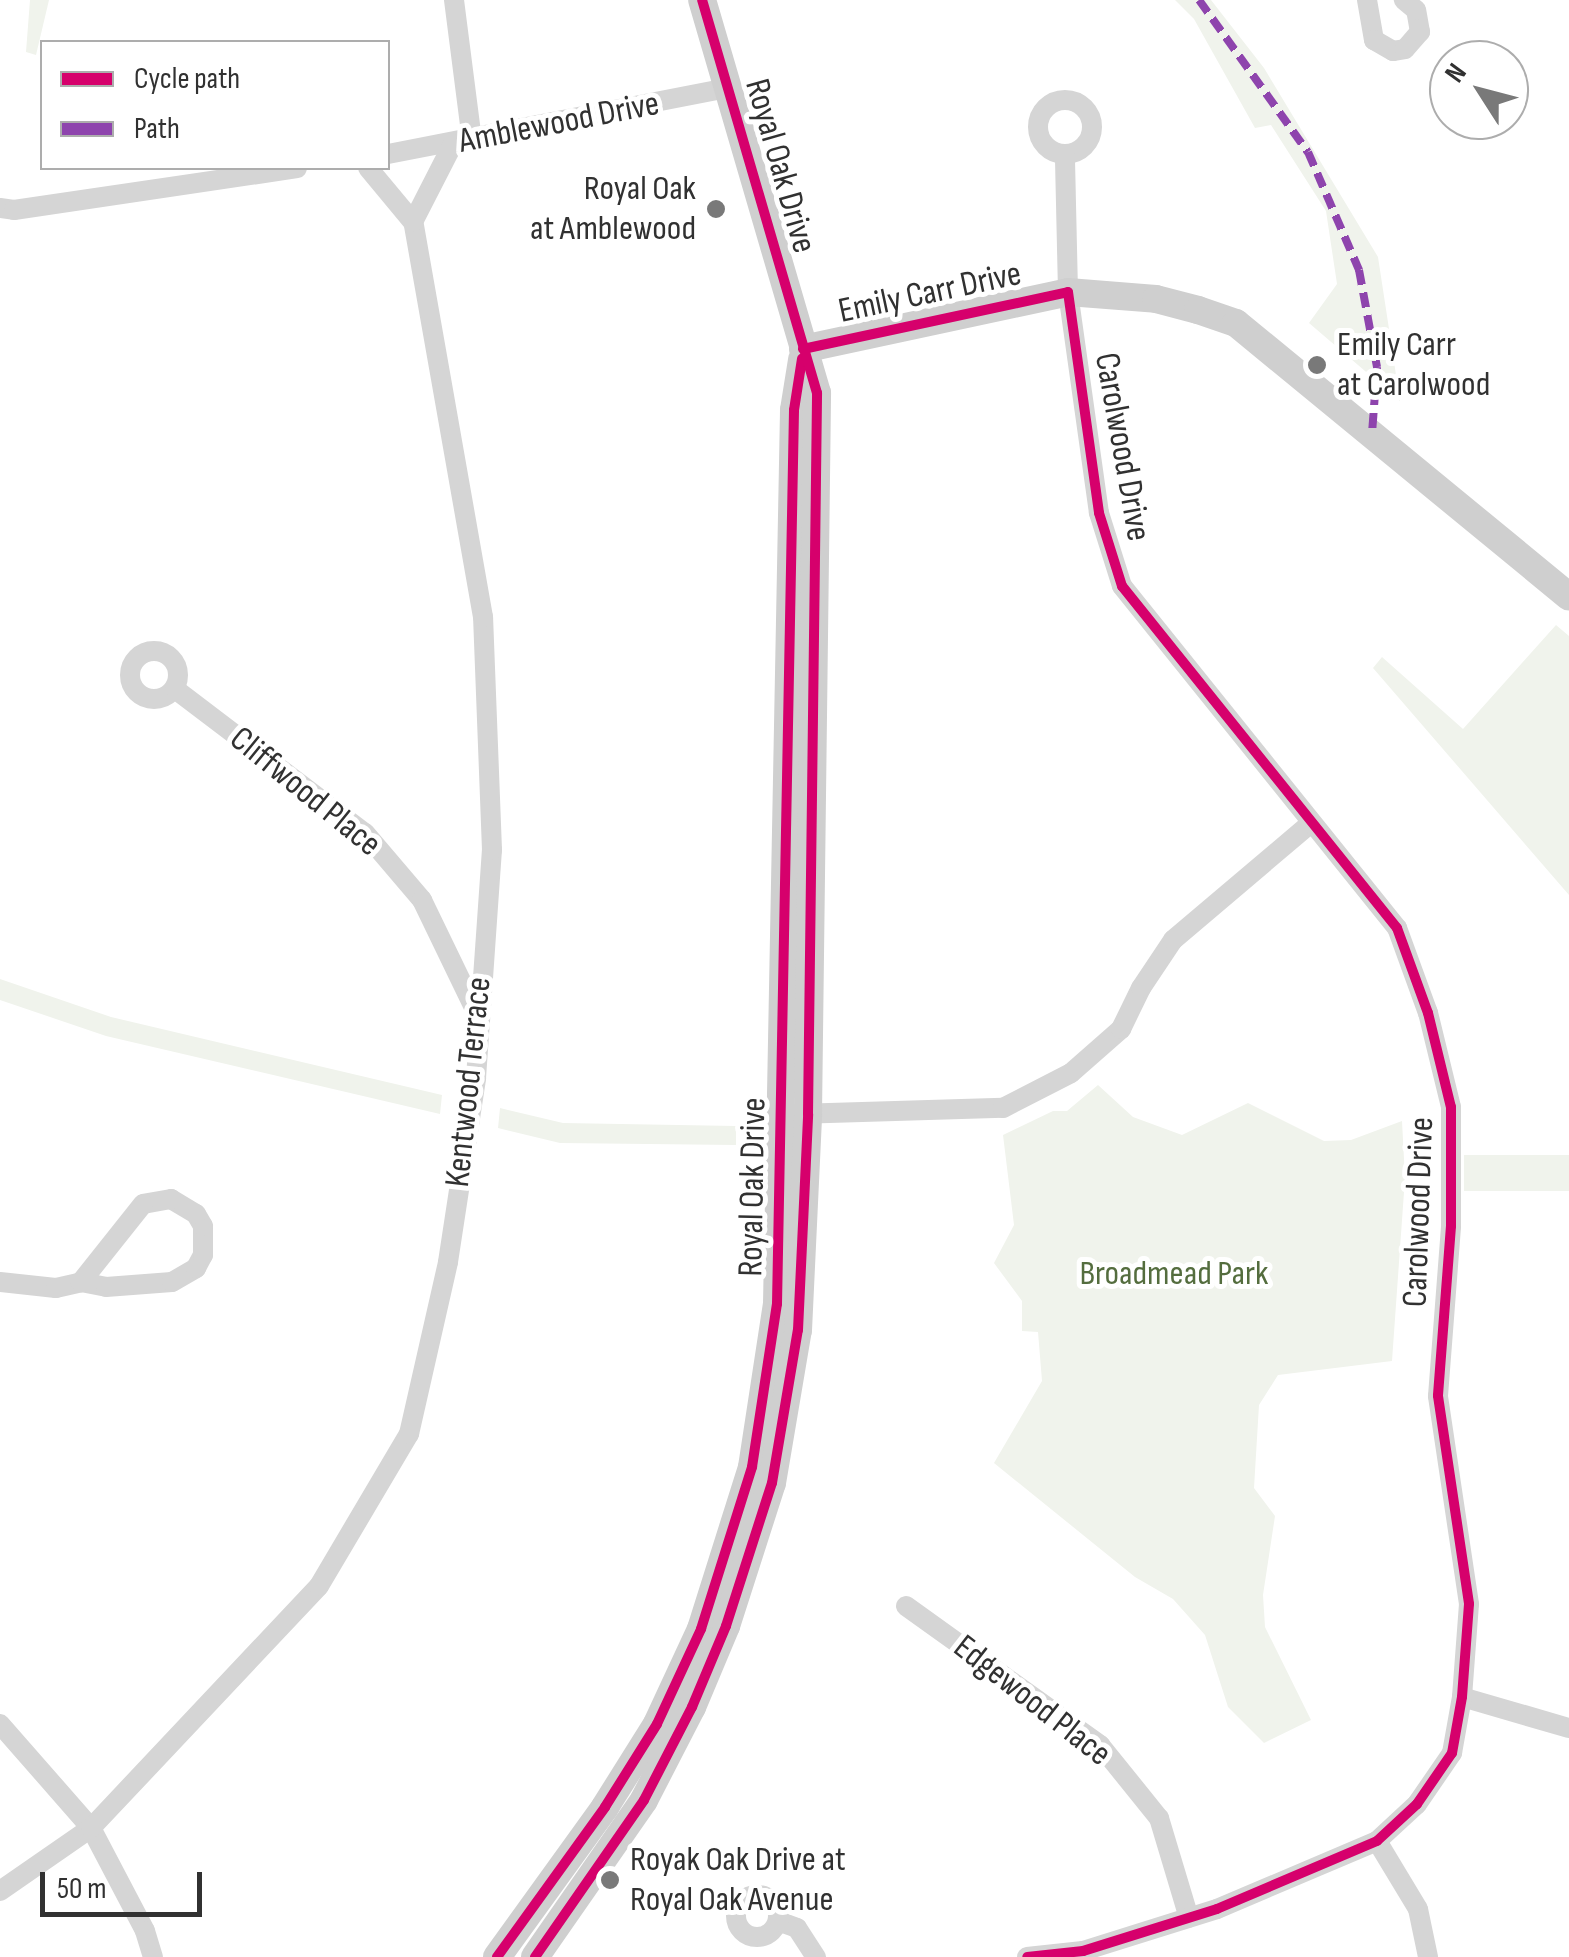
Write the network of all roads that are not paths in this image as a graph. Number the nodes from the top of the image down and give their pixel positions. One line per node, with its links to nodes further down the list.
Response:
1 (454, 0): 6 (street)
2 (702, 0): 5 (main road, Royal Oak Drive)
3 (1367, 0): 4 (street)
4 (1404, 0)
5 (729, 88): 6 (street, Amblewood Drive); 15 (main road, Royal Oak Drive)
6 (462, 142): 7 (street, Amblewood Drive); 13 (street)
7 (390, 154)
8 (1066, 155): 14 (street, Carolwood Drive)
9 (268, 170): 11 (street)
10 (370, 170): 13 (street, Kentwood Terrace)
11 (181, 176): 12 (street)
12 (0, 208)
13 (413, 222): 19 (street, Kentwood Terrace)
14 (1068, 292): 15 (main road, Emily Carr Drive); 16 (main road, Emily Carr Drive); 18 (street, Carolwood Drive)
15 (804, 349): 20 (main road, Royal Oak Drive)
16 (1569, 597)
17 (174, 689): 19 (street, Cliffwood Place)
18 (1310, 824): 20 (street); 24 (street, Carolwood Drive)
19 (477, 1014): 27 (street, Kentwood Terrace)
20 (795, 1114): 32 (main road, Royal Oak Drive); 33 (main road, Royal Oak Drive)
21 (0, 1282): 22 (street)
22 (81, 1282): 22 (street)
23 (906, 1606): 30 (street, Edgewood Place)
24 (1462, 1698): 26 (street); 28 (street, Carolwood Drive)
25 (0, 1724): 27 (street)
26 (1569, 1728)
27 (90, 1828): 29 (street, Kentwood Terrace); 34 (street)
28 (1378, 1841): 30 (street, Carolwood Drive); 38 (street)
29 (0, 1892)
30 (1189, 1918): 37 (street, Carolwood Drive)
31 (778, 1921): 36 (street)
32 (516, 1930): 33 (street); 35 (main road, Royal Oak Drive)
33 (542, 1954)
34 (153, 1957)
35 (497, 1957)
36 (816, 1957)
37 (1026, 1957)
38 (1428, 1957)

